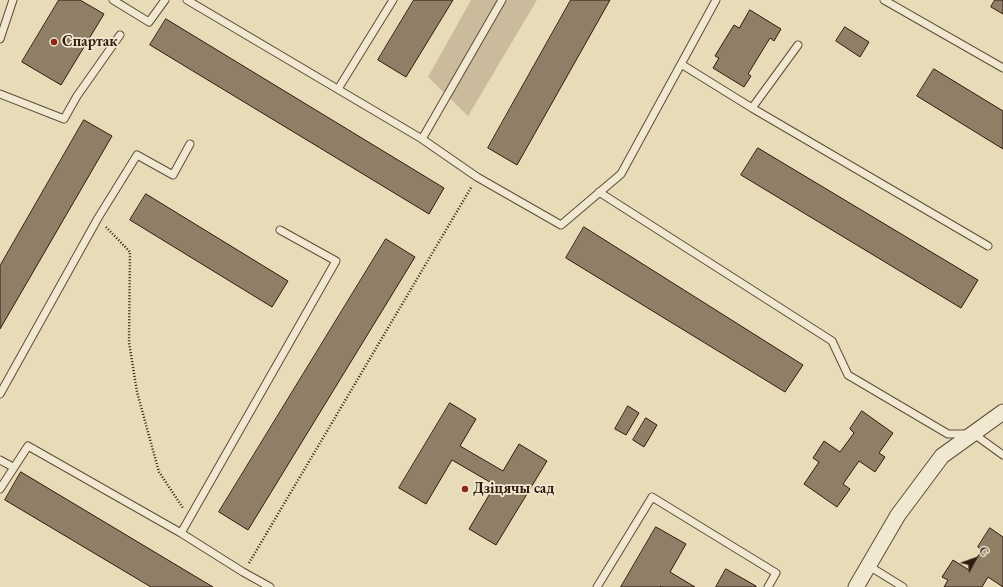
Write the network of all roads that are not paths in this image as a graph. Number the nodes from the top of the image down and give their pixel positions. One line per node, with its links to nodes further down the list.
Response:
1 (13, 0): 10 (lane)
2 (165, 0): 8 (lane)
3 (187, 0): 14 (lane)
4 (393, 0): 14 (lane)
5 (502, 0): 17 (lane)
6 (716, 0): 12 (lane)
7 (884, 0): 13 (lane)
8 (117, 1)
9 (120, 35): 15 (lane)
10 (0, 39)
11 (798, 45): 16 (lane)
12 (681, 64): 16 (lane); 19 (lane)
13 (1003, 68)
14 (338, 89): 17 (lane)
15 (0, 94)
16 (752, 108): 21 (lane)
17 (422, 139): 19 (lane)
18 (190, 144): 22 (lane)
19 (599, 192): 24 (lane)
20 (280, 230): 29 (lane)
21 (988, 246)
22 (0, 394)
23 (1003, 412): 24 (street)
24 (974, 434): 25 (lane); 30 (street)
25 (1003, 454)
26 (0, 460): 27 (lane)
27 (13, 467): 28 (lane); 29 (lane)
28 (0, 489)
29 (181, 532): 31 (lane)
30 (868, 566): 34 (street); 35 (lane)
31 (270, 587)
32 (597, 587): 33 (lane)
33 (768, 587)
34 (856, 587)
35 (903, 587)

